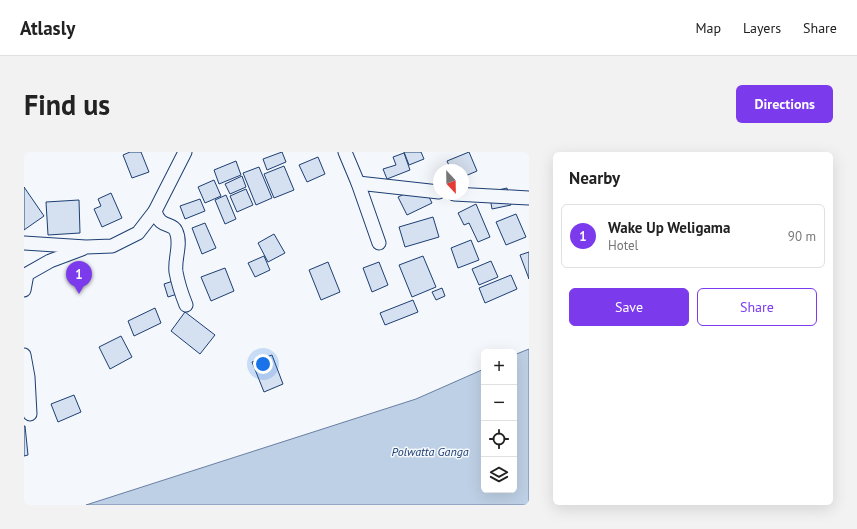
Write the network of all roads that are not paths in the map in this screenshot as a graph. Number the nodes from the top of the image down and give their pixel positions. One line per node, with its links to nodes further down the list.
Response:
1 (185, 152): 7 (street)
2 (344, 152): 3 (street)
3 (358, 183): 4 (street); 8 (street)
4 (433, 191)
5 (469, 195): 6 (street)
6 (529, 198)
7 (155, 211): 10 (street); 12 (street)
8 (379, 242)
9 (24, 243): 10 (street)
10 (86, 247): 11 (street)
11 (24, 290)
12 (186, 306)
13 (24, 355): 14 (street)
14 (30, 414)

